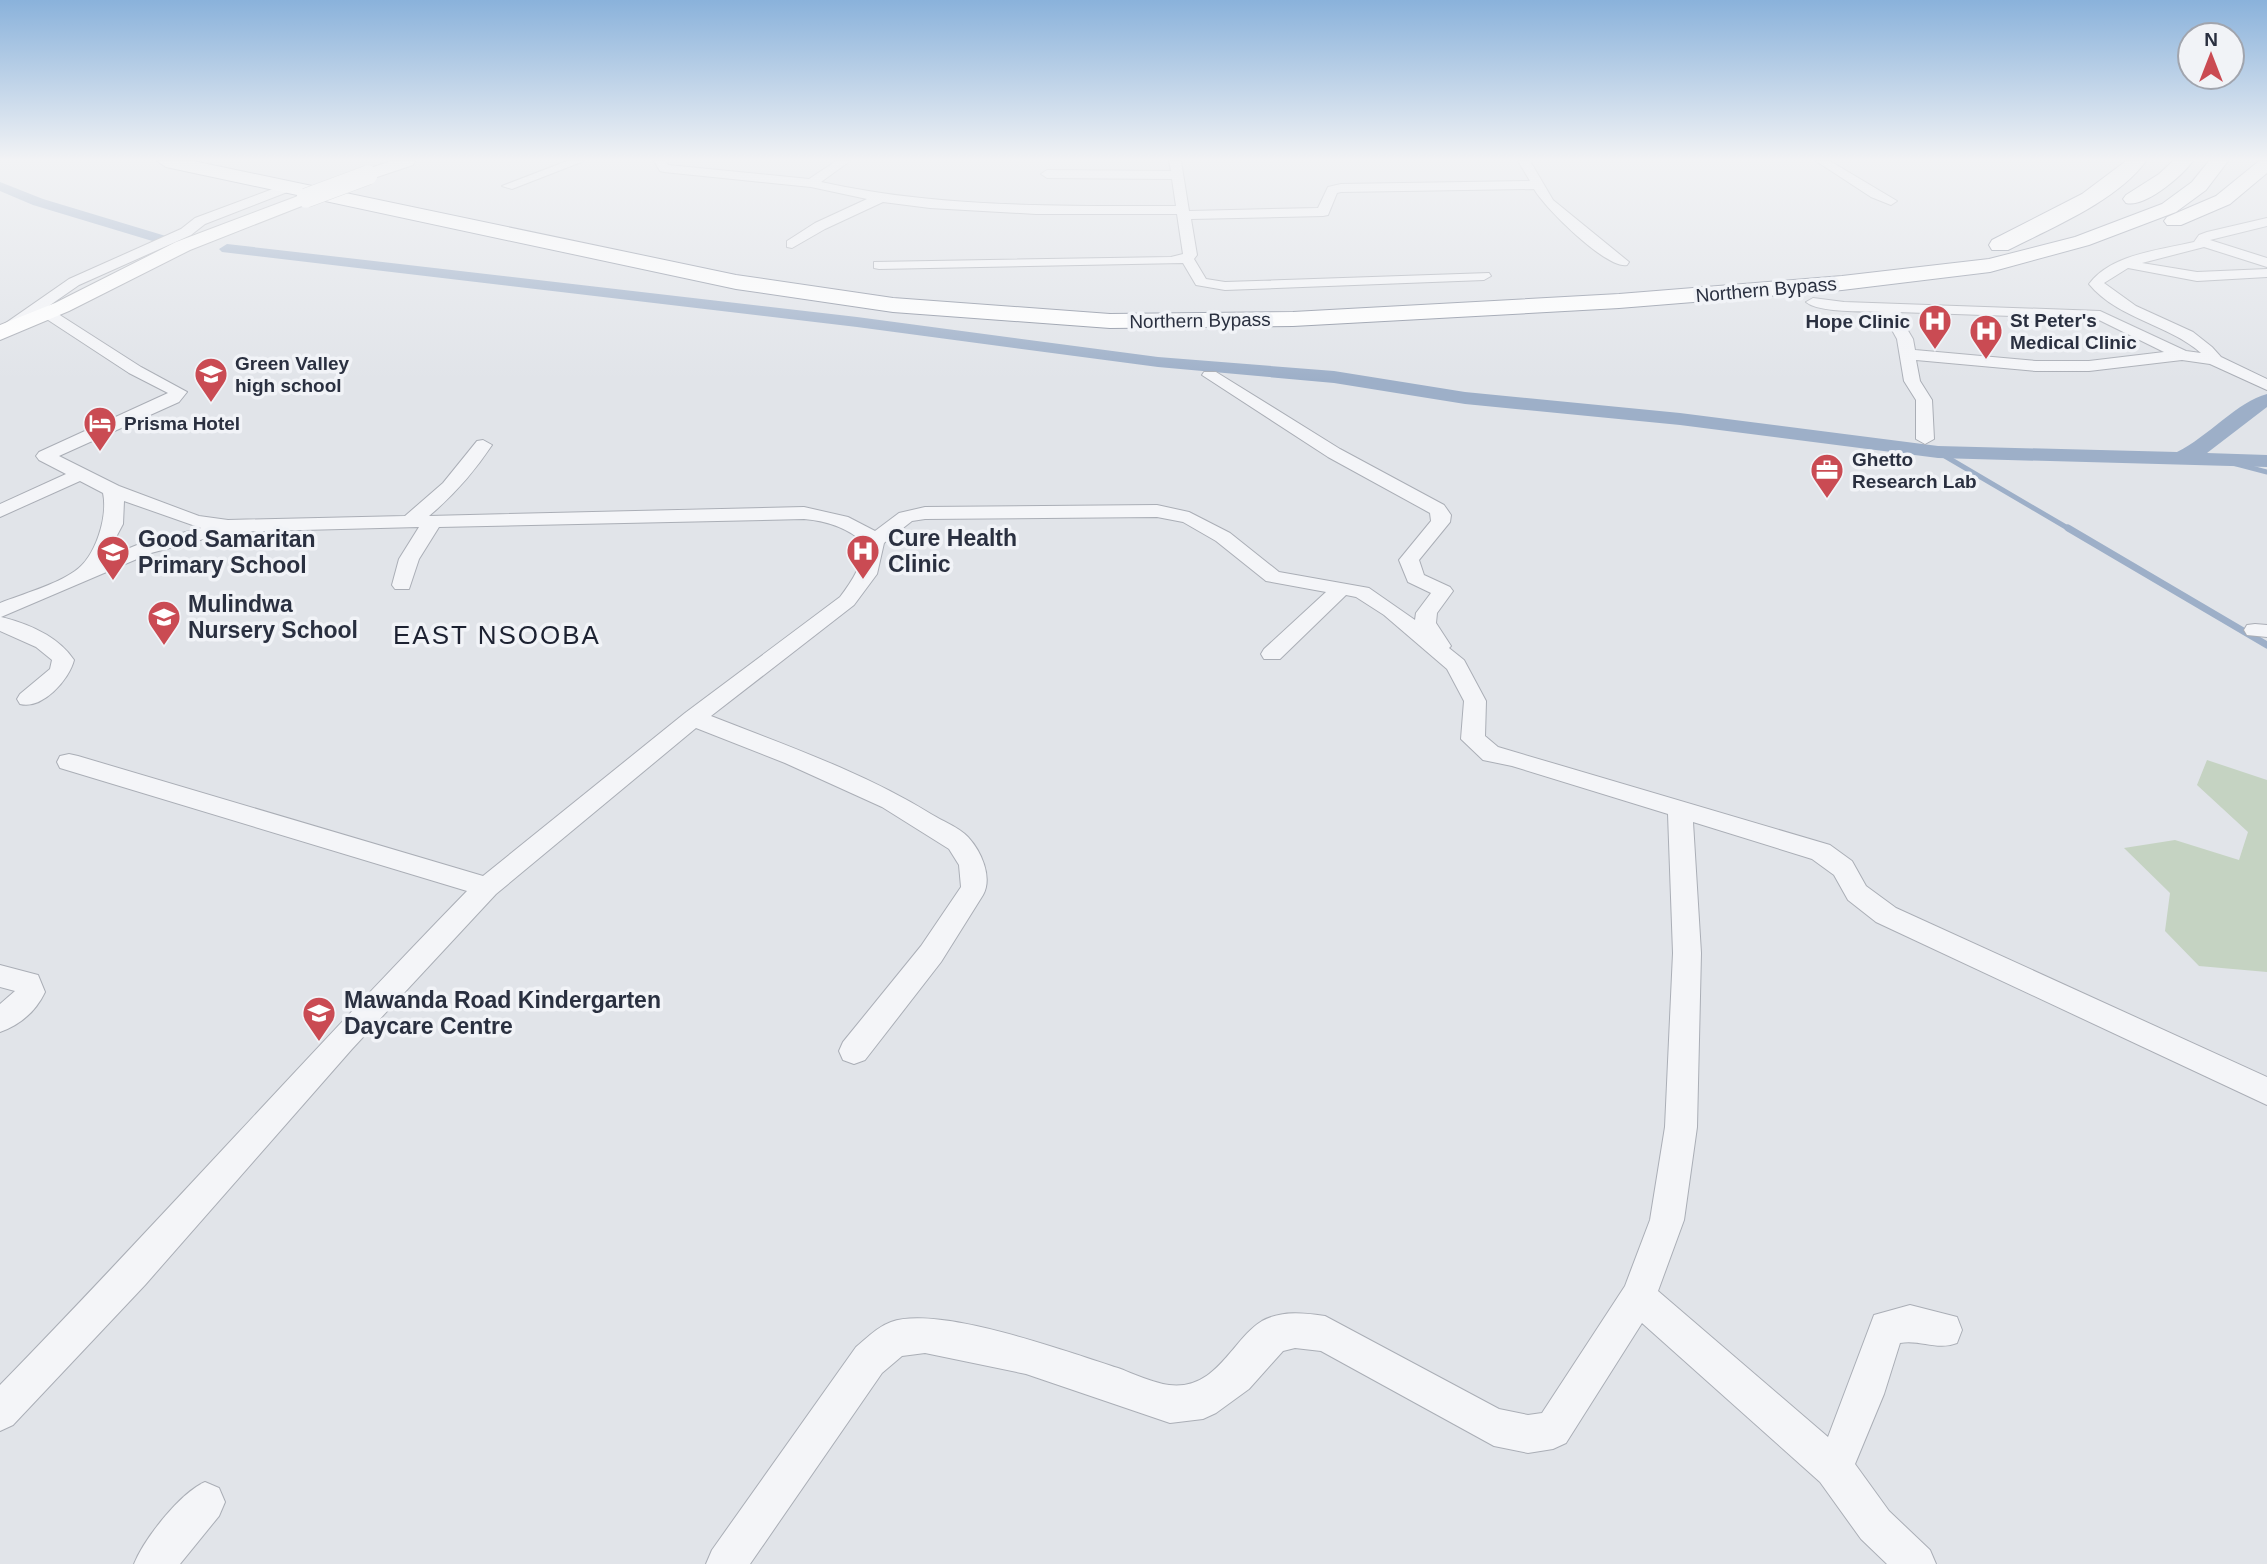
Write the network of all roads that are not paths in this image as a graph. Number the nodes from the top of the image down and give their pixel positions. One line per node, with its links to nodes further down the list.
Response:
1 (182, 234): 27 (street)
2 (214, 234): 26 (street, bridge)
3 (508, 234): 16 (highway, Northern Bypass)
4 (582, 234): 15 (highway, Northern Bypass)
5 (808, 234): 14 (street)
6 (1187, 234): 17 (street)
7 (1586, 234): 18 (street)
8 (2023, 234): 15 (highway)
9 (2037, 234): 15 (highway, Northern Bypass)
10 (2100, 234): 16 (highway, Northern Bypass)
11 (2140, 234): 16 (highway)
12 (2230, 234): 13 (street)
13 (2206, 242): 19 (street); 20 (street)
14 (792, 244)
15 (2000, 245)
16 (2031, 256)
17 (1187, 258): 21 (street); 23 (street)
18 (1622, 262)
19 (2267, 263)
20 (2128, 264): 22 (street); 30 (street)
21 (880, 265)
22 (2267, 273)
23 (1484, 276)
24 (1813, 302): 25 (street)
25 (1887, 308): 28 (street); 29 (street)
26 (47, 313): 27 (street); 35 (street)
27 (2, 332)
28 (1906, 354): 29 (street); 33 (street)
29 (2182, 355): 30 (street)
30 (2214, 360): 32 (street)
31 (1210, 375): 48 (street)
32 (2267, 385)
33 (1924, 439)
34 (483, 445): 39 (street)
35 (81, 474): 36 (street); 37 (street)
36 (112, 489): 40 (street); 42 (street)
37 (0, 511)
38 (433, 521): 39 (street); 41 (street); 43 (street)
39 (410, 522): 40 (street)
40 (229, 526): 42 (street)
41 (873, 541): 44 (street); 50 (street)
42 (86, 572): 45 (street)
43 (402, 585)
44 (1342, 588): 47 (street); 48 (street)
45 (0, 611)
46 (0, 623): 49 (street)
47 (1272, 654)
48 (1456, 665): 52 (street)
49 (28, 699)
50 (693, 718): 53 (street); 56 (street)
51 (69, 762): 53 (street)
52 (1680, 809): 57 (street); 58 (street)
53 (487, 887): 60 (street)
54 (0, 976): 55 (street)
55 (0, 1020)
56 (854, 1051)
57 (2267, 1092)
58 (1638, 1297): 61 (street); 64 (street)
59 (1944, 1330): 61 (street)
60 (0, 1412)
61 (1834, 1468): 65 (street)
62 (205, 1502): 63 (street)
63 (155, 1564)
64 (726, 1564)
65 (1916, 1564)

